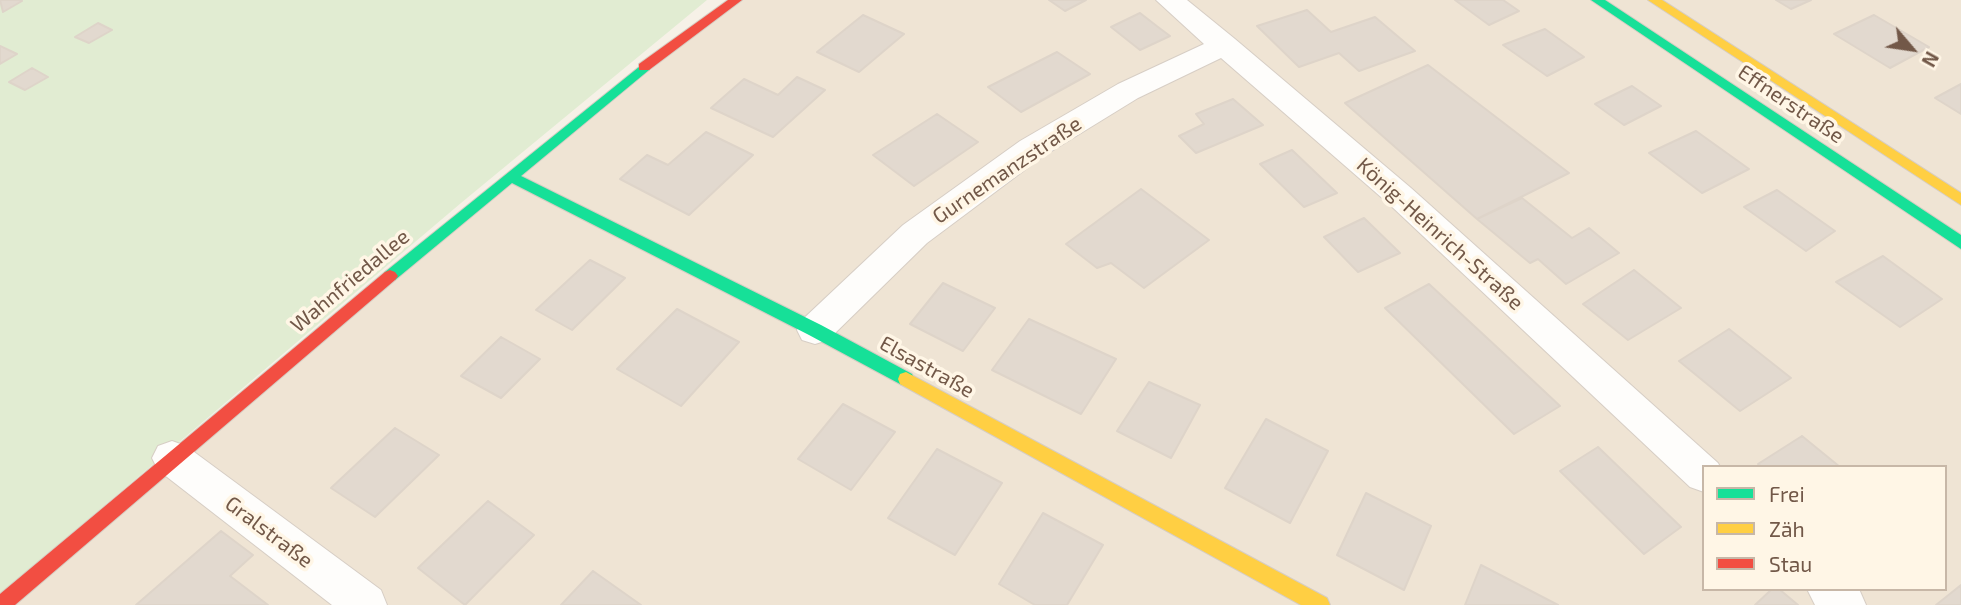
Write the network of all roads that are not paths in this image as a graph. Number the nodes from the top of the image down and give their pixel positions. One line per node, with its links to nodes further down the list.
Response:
1 (736, 0): 6 (street, Wahnfriedallee)
2 (1170, 0): 5 (street, König-Heinrich-Straße)
3 (1597, 0): 8 (street, Effnerstraße)
4 (1654, 0): 7 (street, Effnerstraße)
5 (1225, 45): 9 (street, Gurnemanzstraße); 11 (street, König-Heinrich-Straße)
6 (510, 176): 9 (street, Elsastraße); 10 (street, Wahnfriedallee)
7 (1961, 200)
8 (1961, 243)
9 (815, 330): 15 (street, Elsastraße)
10 (172, 458): 13 (street, Wahnfriedallee); 14 (street, Gralstraße)
11 (1702, 473)
12 (1830, 591): 16 (street)
13 (1, 605)
14 (366, 605)
15 (1320, 605)
16 (1845, 605)

